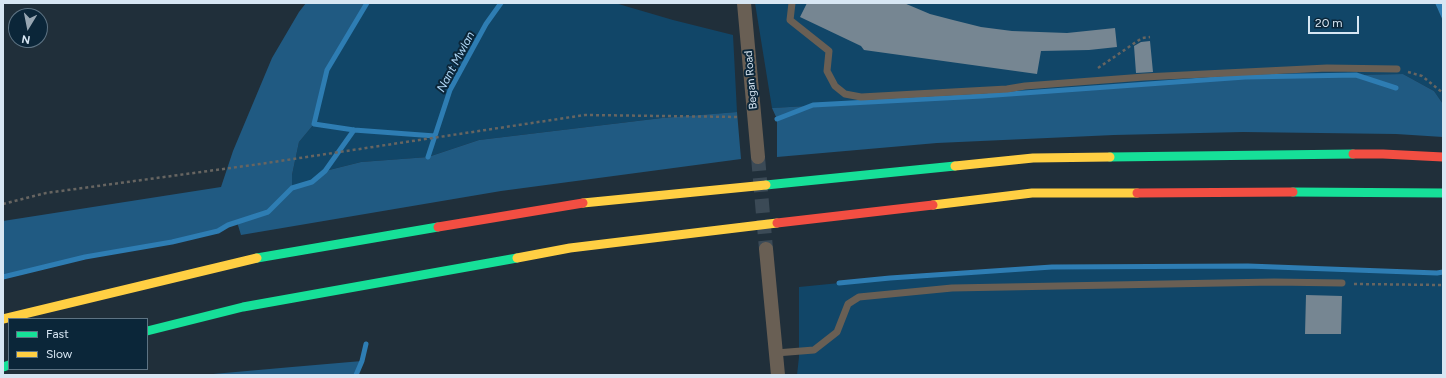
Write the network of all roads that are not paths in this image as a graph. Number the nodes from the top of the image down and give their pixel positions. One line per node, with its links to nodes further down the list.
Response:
1 (744, 3): 5 (street, Began Road)
2 (792, 3): 3 (lane)
3 (1397, 69)
4 (1443, 156): 9 (highway)
5 (758, 157)
6 (1440, 193): 10 (highway)
7 (766, 249): 11 (street)
8 (1342, 283): 11 (lane)
9 (3, 319)
10 (148, 330)
11 (776, 353): 12 (street)
12 (778, 375)

